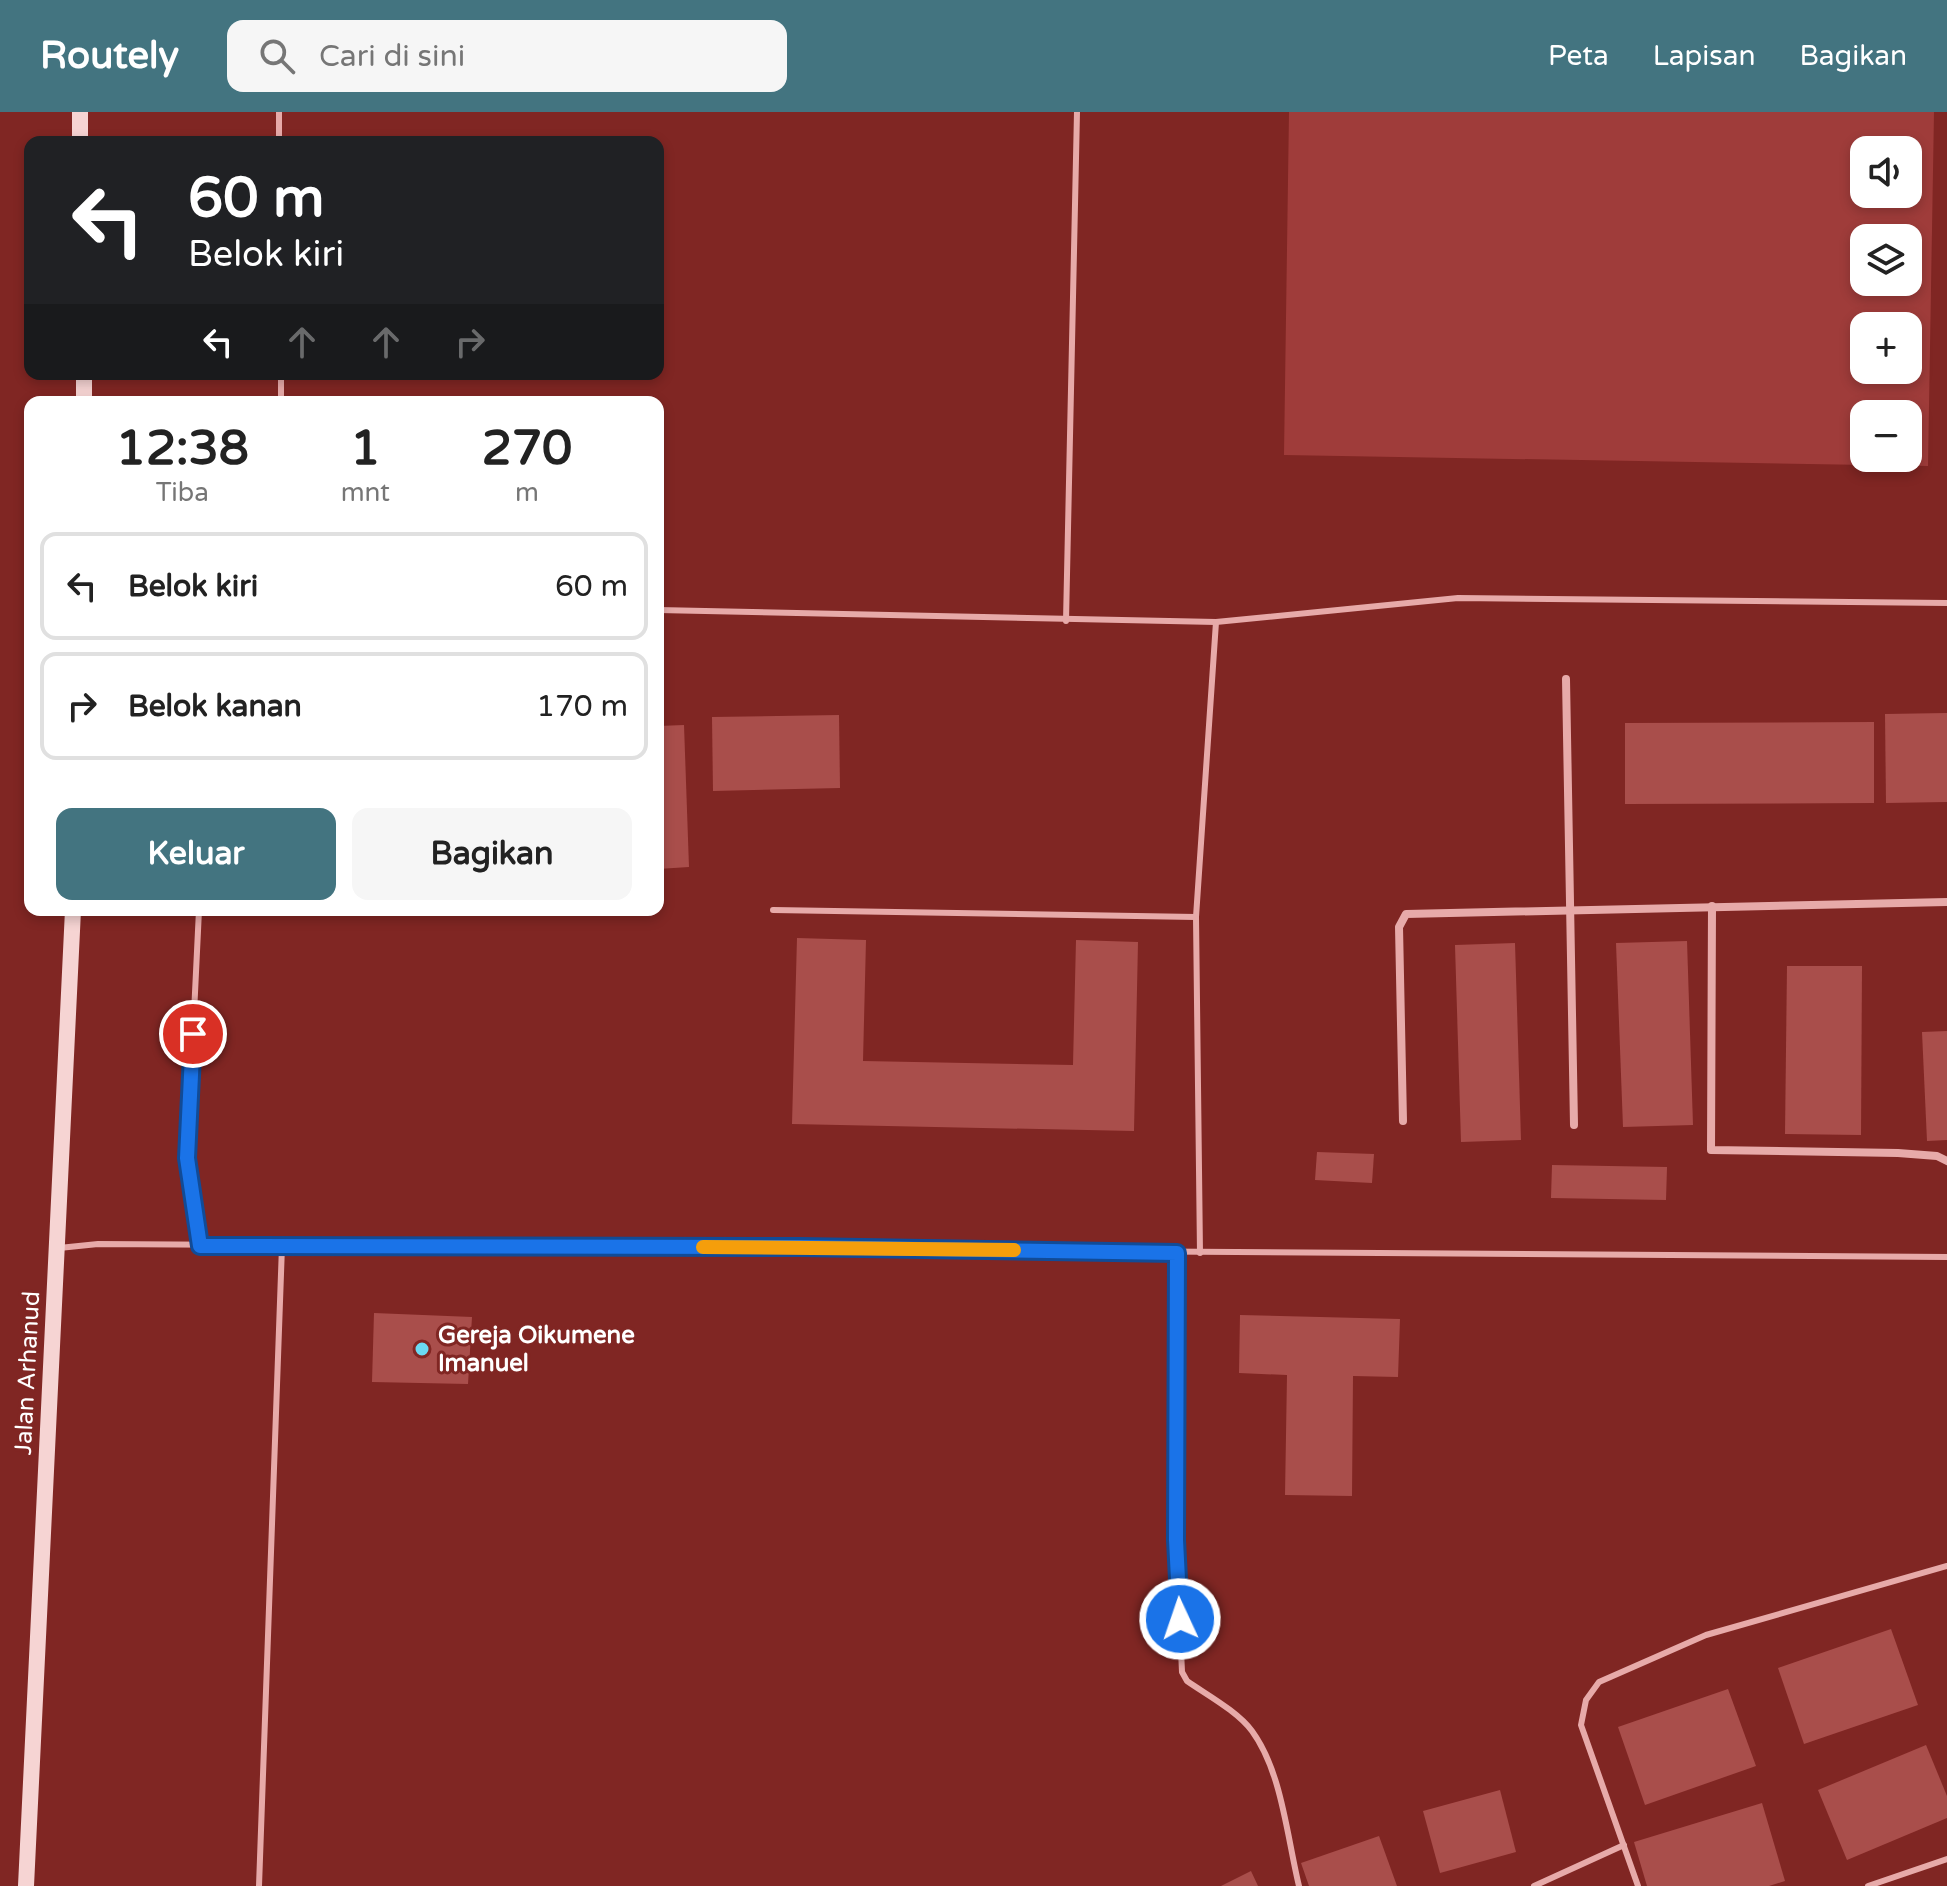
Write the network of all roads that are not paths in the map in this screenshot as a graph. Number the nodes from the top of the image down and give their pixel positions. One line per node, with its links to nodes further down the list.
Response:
1 (80, 112): 4 (street)
2 (279, 112): 5 (lane)
3 (1077, 112): 8 (lane)
4 (80, 136)
5 (279, 136)
6 (1947, 603): 9 (lane)
7 (664, 610): 8 (lane)
8 (1066, 621): 9 (lane)
9 (1216, 622): 17 (lane)
10 (1566, 679): 13 (street)
11 (1947, 902): 12 (street)
12 (1712, 906): 13 (street); 20 (street)
13 (1572, 909): 18 (street); 19 (street)
14 (773, 910): 17 (lane)
15 (73, 916): 23 (street, Jalan Arhanud)
16 (199, 916): 21 (lane)
17 (1196, 917): 25 (lane)
18 (1403, 1121)
19 (1574, 1125)
20 (1947, 1161)
21 (200, 1246): 22 (lane); 23 (lane)
22 (282, 1246): 24 (lane); 31 (lane)
23 (57, 1248): 30 (street, Jalan Arhanud)
24 (1177, 1253): 25 (lane); 32 (lane)
25 (1200, 1253): 26 (lane)
26 (1947, 1257)
27 (1947, 1566): 28 (lane)
28 (1624, 1845): 33 (lane); 34 (lane)
29 (1947, 1859): 35 (lane)
30 (26, 1886)
31 (259, 1886)
32 (1299, 1886)
33 (1534, 1886)
34 (1638, 1886)
35 (1868, 1886)

